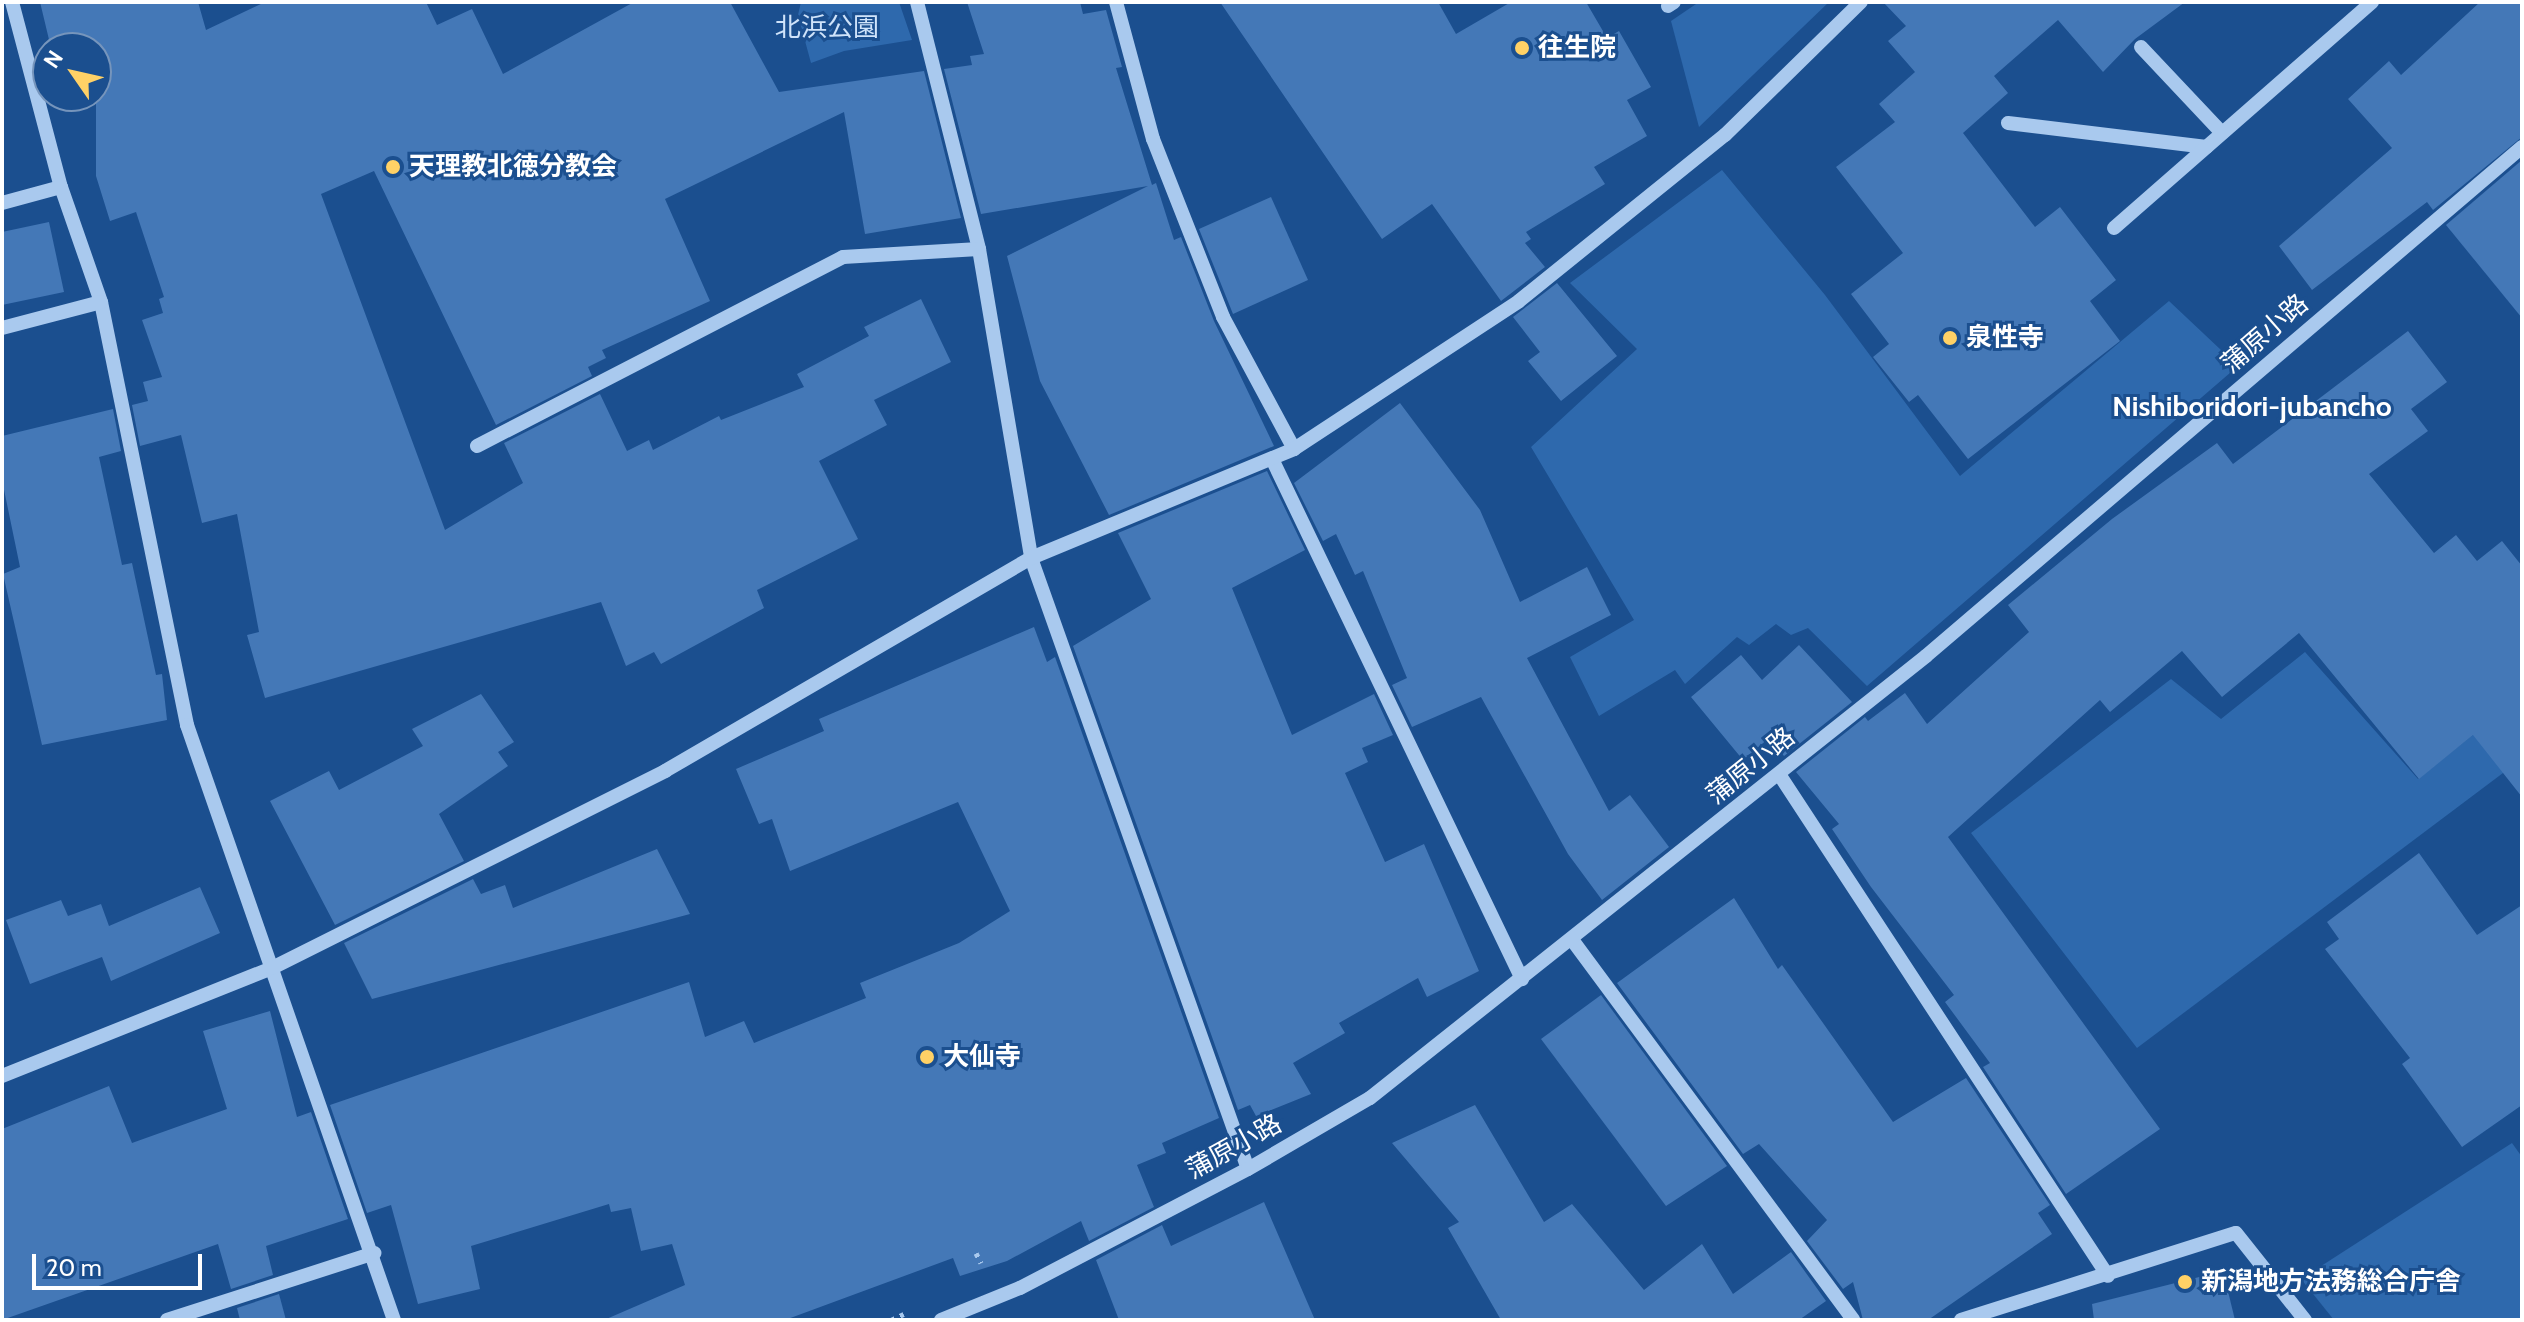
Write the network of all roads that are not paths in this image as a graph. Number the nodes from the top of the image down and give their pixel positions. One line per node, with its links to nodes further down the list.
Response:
1 (12, 2): 11 (street)
2 (917, 2): 14 (street)
3 (1116, 2): 18 (street)
4 (1861, 2): 18 (street)
5 (2372, 2): 8 (street)
6 (2141, 47): 8 (street)
7 (2008, 123): 9 (street)
8 (2222, 133): 9 (street)
9 (2207, 147): 13 (street)
10 (2522, 147): 21 (street, 蒲原小路)
11 (61, 187): 12 (street); 15 (street)
12 (2, 203)
13 (2114, 228)
14 (979, 249): 17 (street); 20 (street)
15 (101, 302): 16 (street); 23 (street)
16 (2, 328)
17 (477, 446)
18 (1294, 449): 19 (street)
19 (1273, 461): 20 (street); 24 (street)
20 (1031, 558): 23 (street); 26 (street)
21 (1779, 774): 22 (street, 蒲原小路); 28 (street)
22 (1573, 941): 24 (street, 蒲原小路); 32 (street)
23 (272, 968): 25 (street); 27 (street)
24 (1522, 979): 26 (street, 蒲原小路)
25 (2, 1076)
26 (1248, 1169): 31 (street, 蒲原小路)
27 (374, 1253): 29 (street); 30 (street)
28 (2108, 1276): 33 (street); 34 (street)
29 (167, 1320)
30 (394, 1320)
31 (941, 1320)
32 (1853, 1320)
33 (1961, 1320)
34 (2305, 1320)

